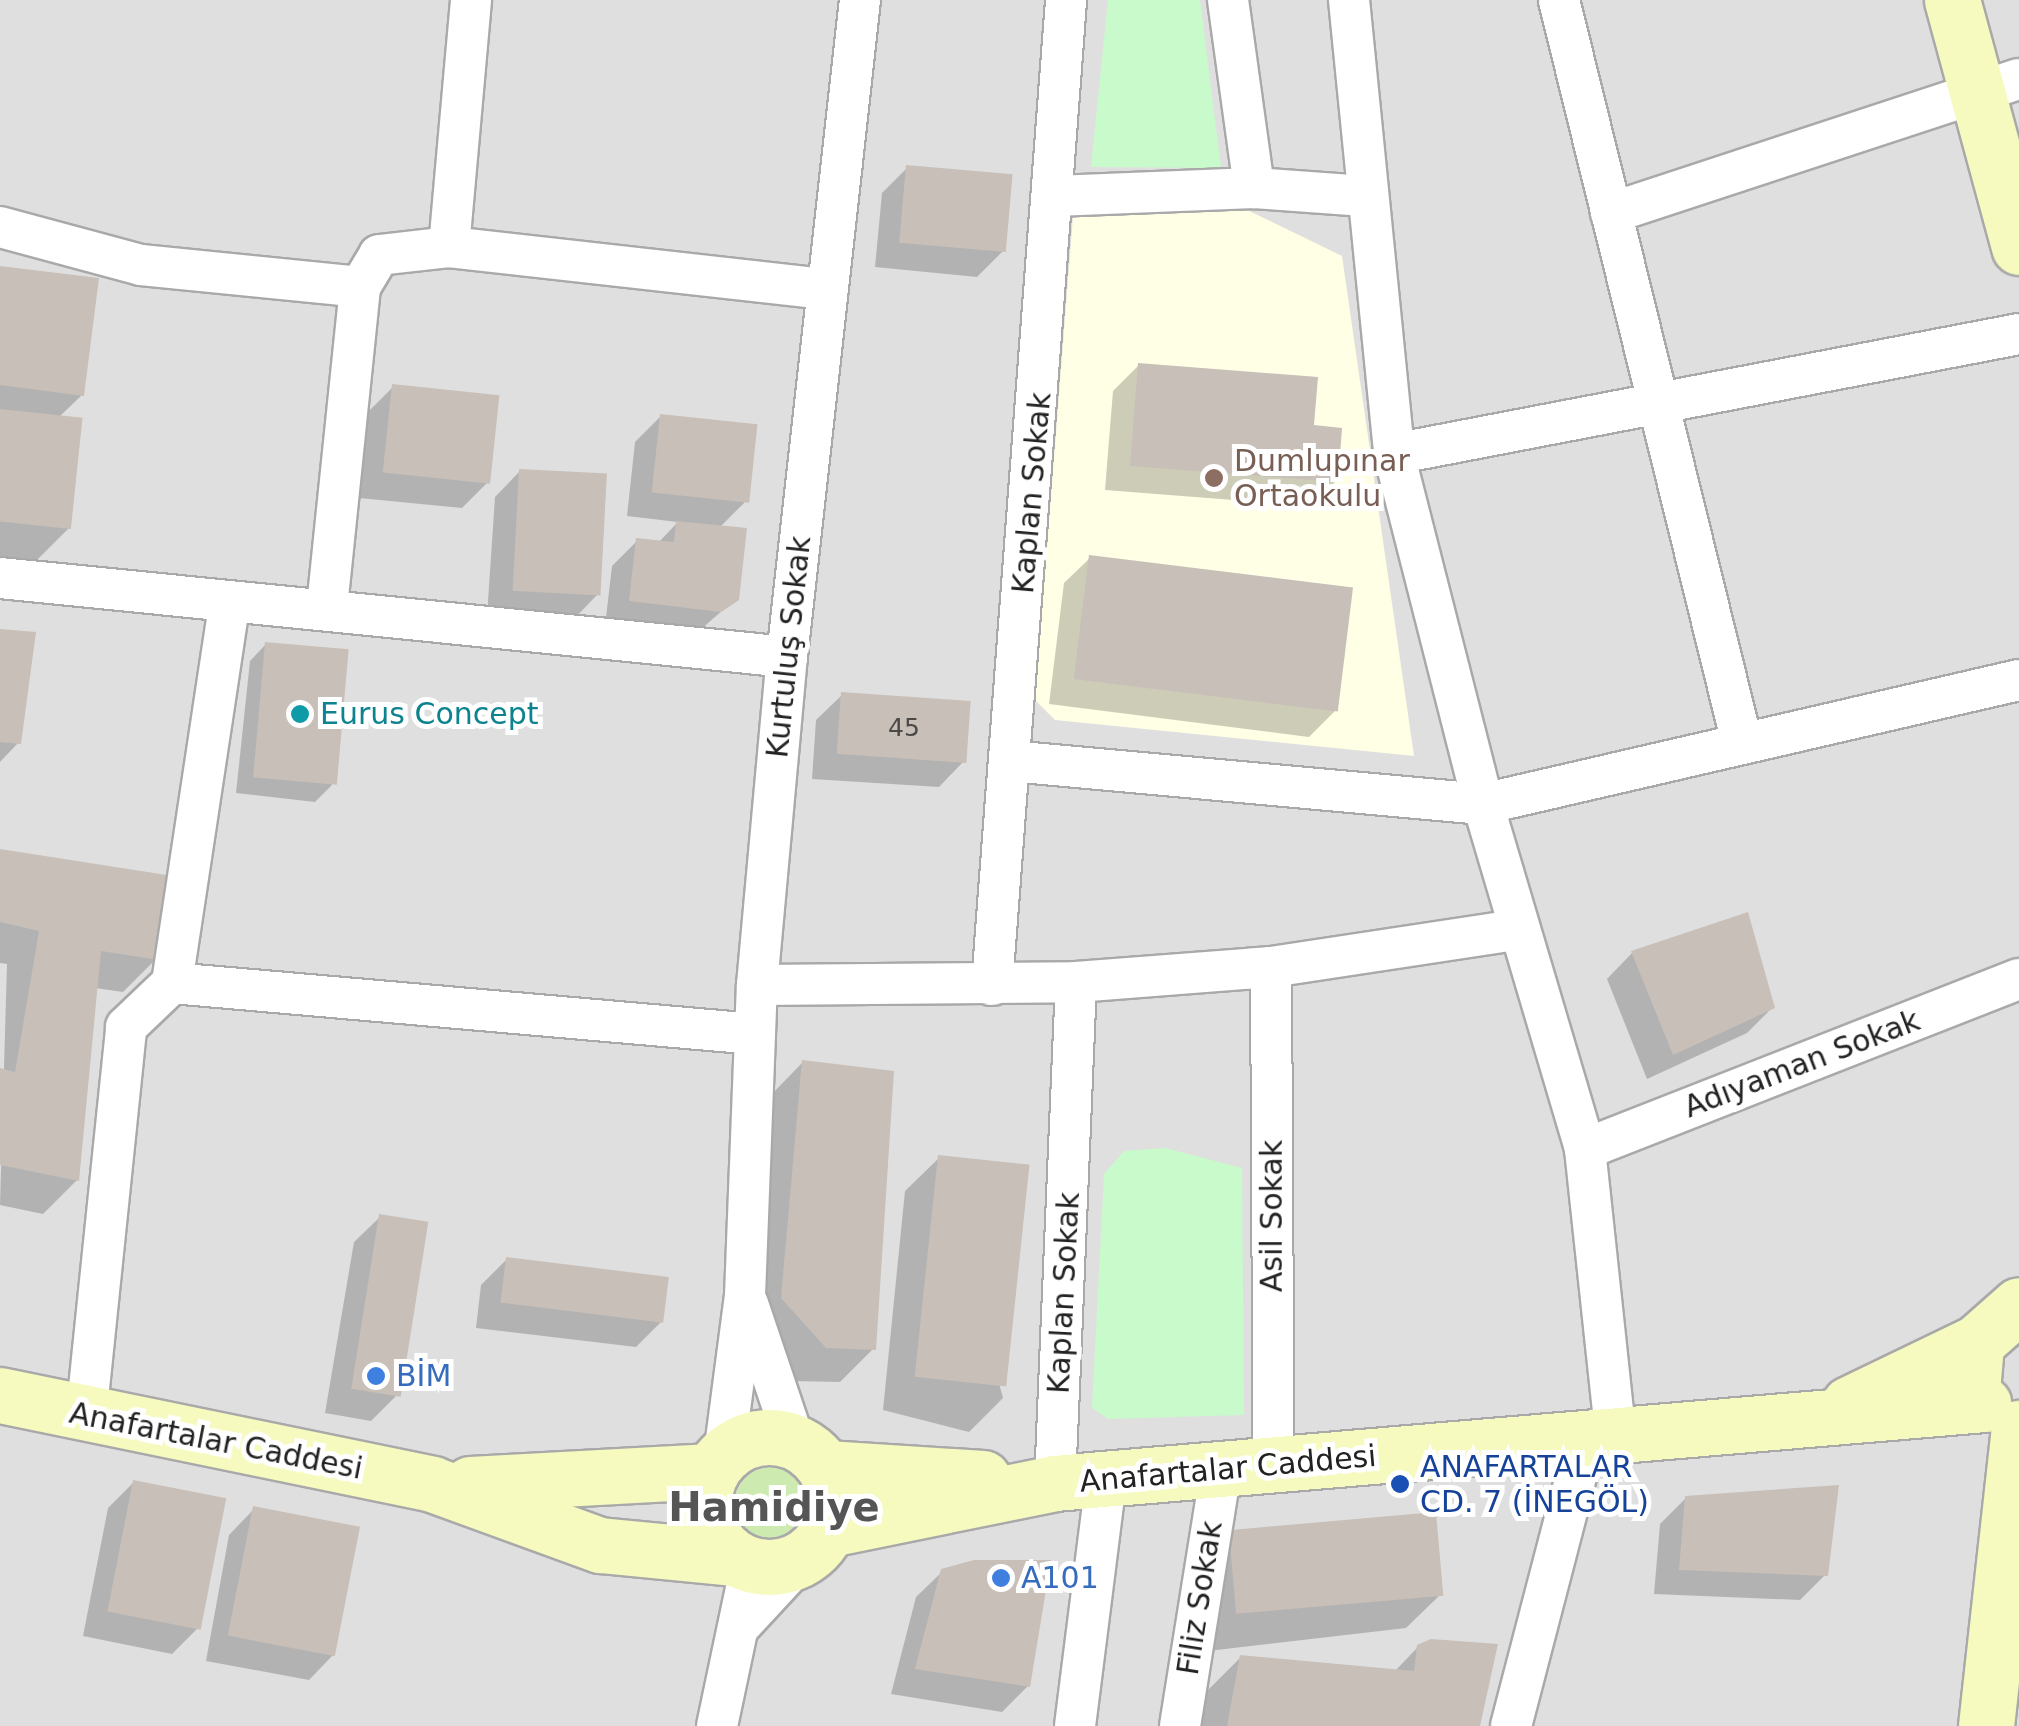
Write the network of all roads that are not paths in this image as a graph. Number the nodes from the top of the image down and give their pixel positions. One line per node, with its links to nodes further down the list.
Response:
1 (471, 0): 14 (street)
2 (860, 0): 17 (street, Kurtuluş Sokak)
3 (1066, 0): 10 (street, Kaplan Sokak)
4 (1228, 0): 9 (street)
5 (1348, 0): 11 (street)
6 (1559, 0): 12 (street)
7 (1952, 0): 8 (main road)
8 (1998, 88): 12 (street); 15 (main road)
9 (1254, 188): 10 (street); 11 (street)
10 (1056, 196): 27 (street, Kaplan Sokak)
11 (1365, 196): 20 (street)
12 (1611, 213): 19 (street)
13 (0, 227): 16 (street)
14 (450, 247): 16 (street); 17 (street)
15 (2019, 247)
16 (360, 286): 23 (street)
17 (826, 289): 24 (street, Kurtuluş Sokak)
18 (2019, 334): 19 (street)
19 (1656, 410): 20 (street); 26 (street)
20 (1394, 454): 28 (street)
21 (0, 578): 22 (street)
22 (229, 606): 23 (street); 33 (street)
23 (327, 607): 24 (street)
24 (787, 658): 35 (street, Kurtuluş Sokak)
25 (2019, 680): 26 (street)
26 (1741, 739): 28 (street)
27 (1010, 760): 28 (street); 34 (street, Kaplan Sokak)
28 (1482, 804): 29 (street)
29 (1517, 930): 30 (street); 37 (street)
30 (1271, 967): 32 (street); 48 (street, Asil Sokak)
31 (2019, 979): 37 (street, Adıyaman Sokak)
32 (1076, 982): 34 (street); 49 (street, Kaplan Sokak)
33 (172, 983): 36 (street); 42 (street)
34 (992, 985): 35 (street)
35 (757, 986): 36 (street, Kurtuluş Sokak)
36 (755, 1034): 38 (street, Kurtuluş Sokak)
37 (1586, 1149): 45 (street)
38 (746, 1296): 46 (street); 47 (street)
39 (2019, 1304): 40 (main road)
40 (1976, 1343): 43 (main road); 44 (main road)
41 (0, 1395): 42 (main road, Anafartalar Caddesi)
42 (86, 1416): 50 (main road, Anafartalar Caddesi)
43 (1820, 1418): 44 (main road, Anafartalar Caddesi); 45 (main road, Anafartalar Caddesi)
44 (2007, 1420): 52 (main road)
45 (1601, 1438): 48 (main road, Anafartalar Caddesi); 56 (street)
46 (810, 1455): 47 (main road); 49 (main road); 51 (main road)
47 (718, 1463): 50 (main road); 51 (main road)
48 (1247, 1467): 49 (main road, Anafartalar Caddesi); 55 (street, Filiz Sokak)
49 (1081, 1481): 51 (main road); 54 (street, Kaplan Sokak)
50 (432, 1484): 51 (main road)
51 (779, 1553): 53 (street)
52 (1999, 1709)
53 (717, 1726)
54 (1075, 1726)
55 (1180, 1726)
56 (1511, 1726)

